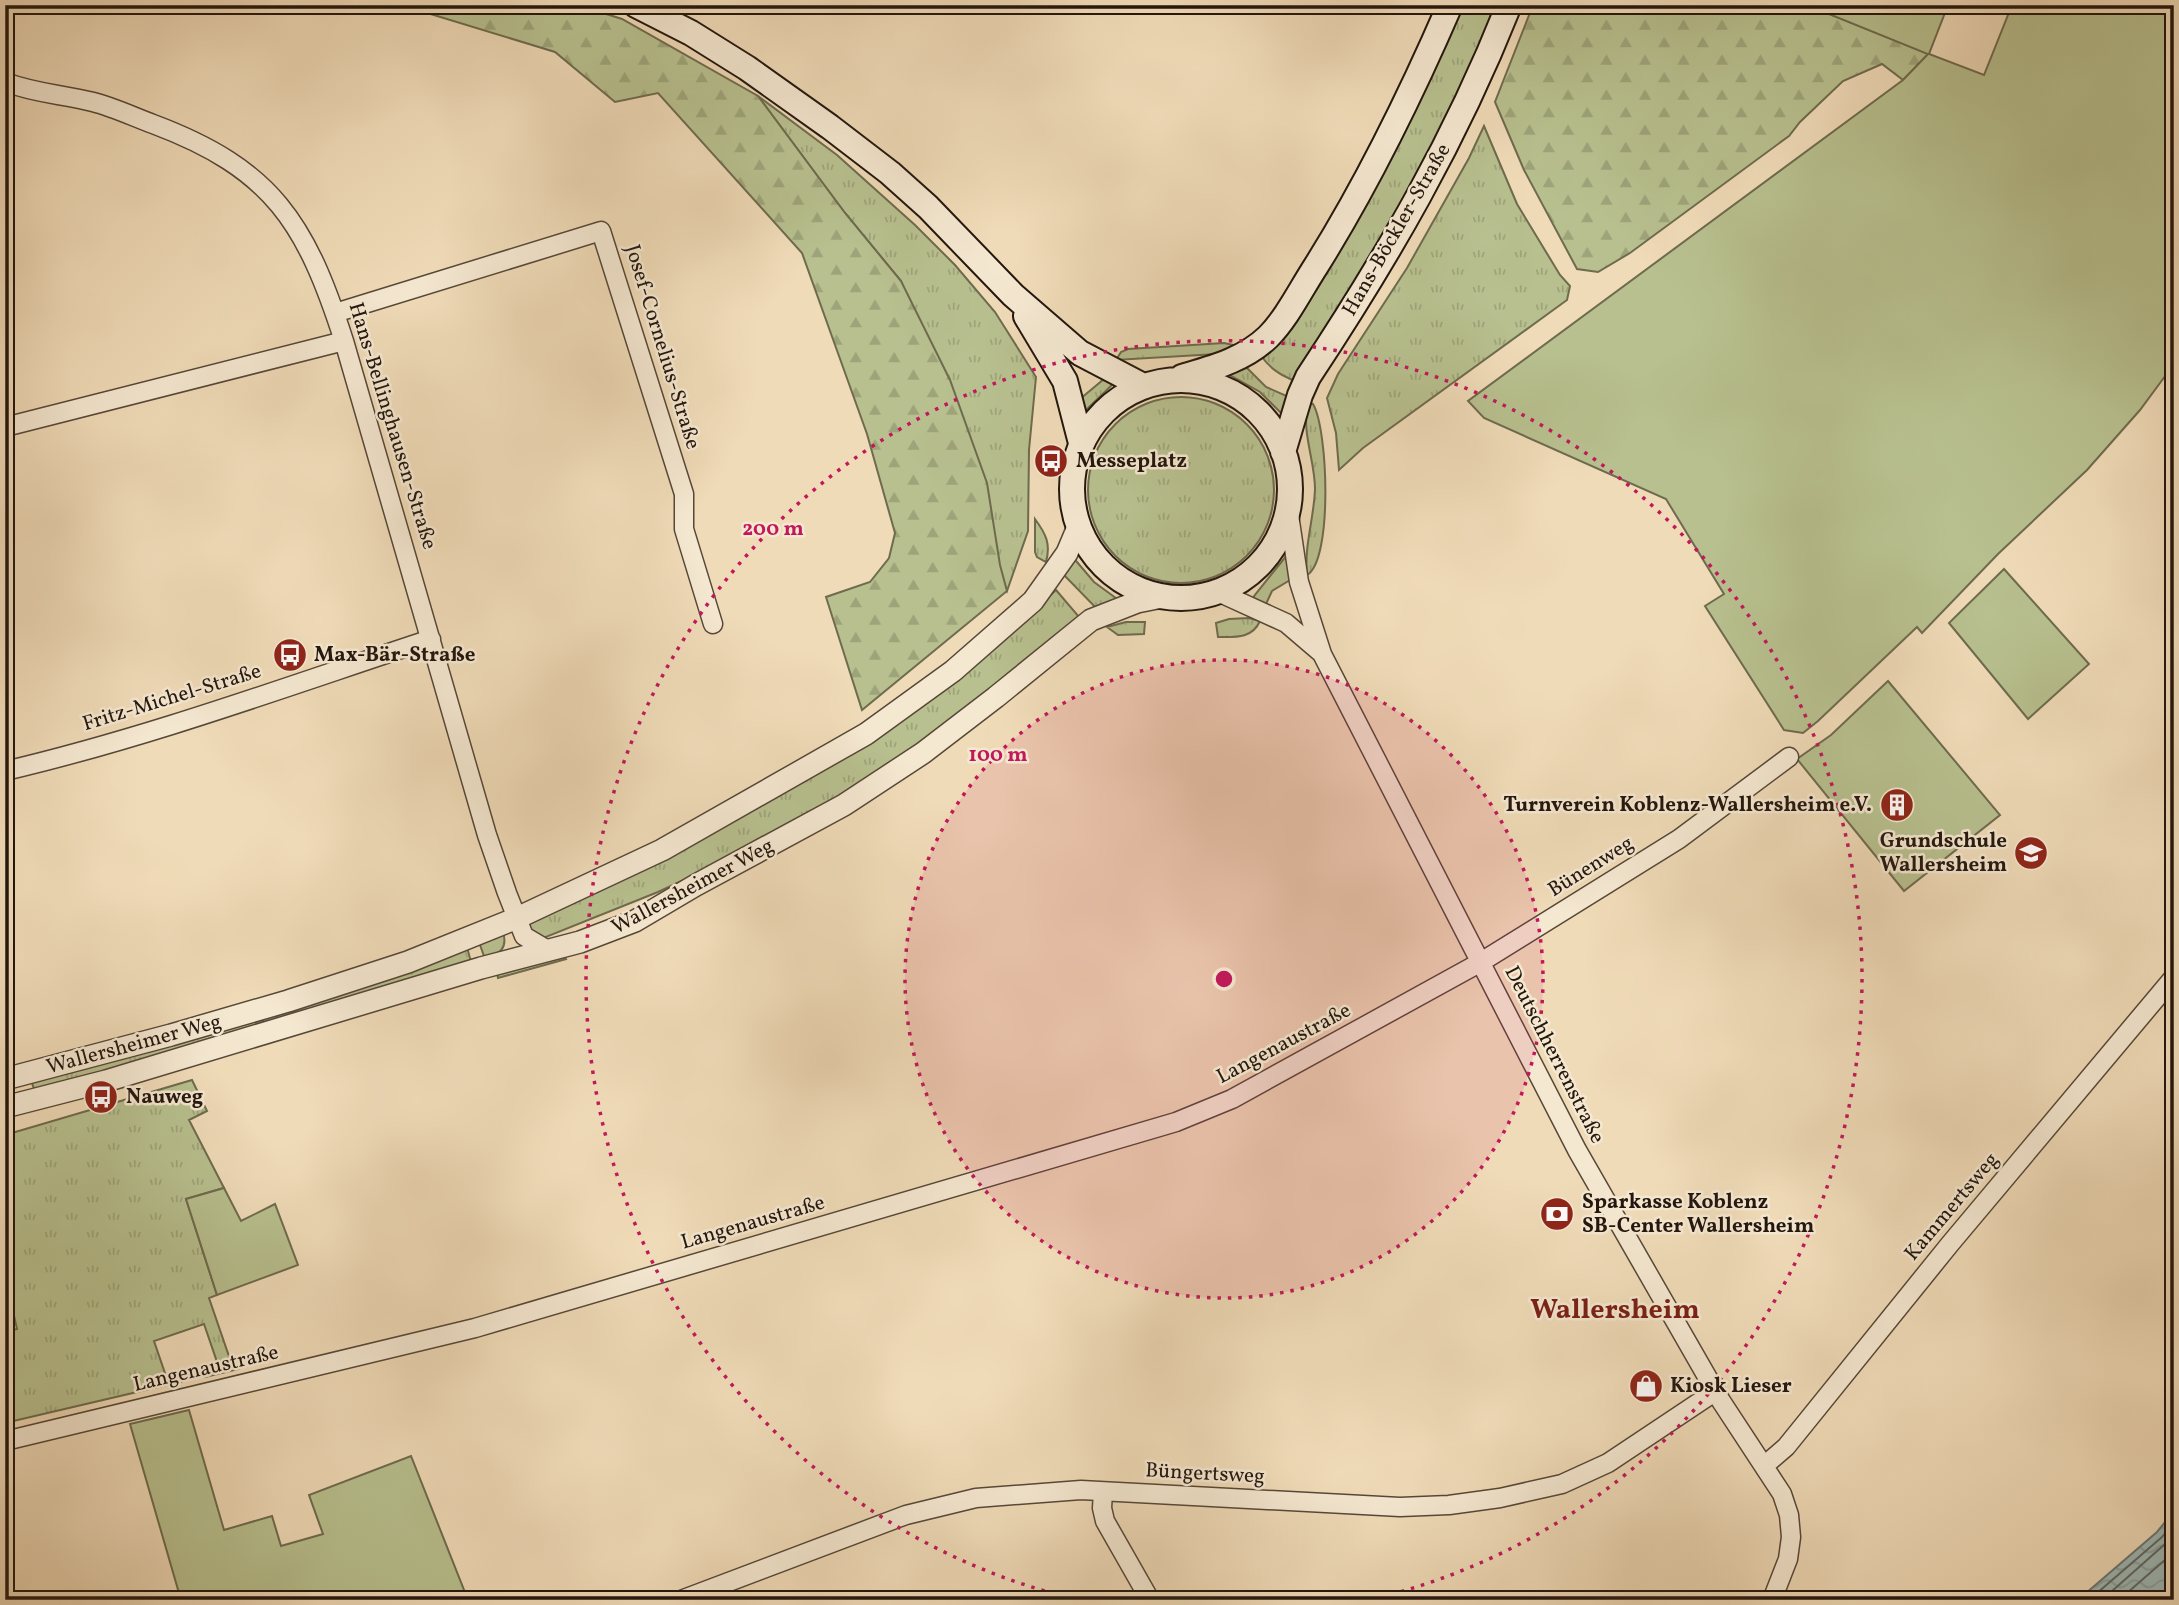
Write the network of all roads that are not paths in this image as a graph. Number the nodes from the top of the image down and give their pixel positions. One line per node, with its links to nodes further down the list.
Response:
1 (636, 5): 5 (main road)
2 (1450, 5): 8 (main road)
3 (1508, 5): 12 (main road, Hans-Böckler-Straße)
4 (5, 82): 6 (street, Hans-Bellinghausen-Straße)
5 (1013, 295): 9 (main road); 11 (main road)
6 (335, 313): 7 (street, Hans-Bellinghausen-Straße); 17 (street, Josef-Cornelius-Straße)
7 (344, 341): 10 (street); 18 (street, Hans-Bellinghausen-Straße)
8 (1171, 380): 9 (main road, Wallersheimer Weg); 12 (main road, Wallersheimer Weg)
9 (1143, 386): 11 (main road, Wallersheimer Weg)
10 (5, 427)
11 (1081, 443): 14 (main road, Wallersheimer Weg)
12 (1283, 452): 13 (main road, Wallersheimer Weg)
13 (1288, 508): 15 (main road, Wallersheimer Weg); 19 (street, Deutschherrenstraße)
14 (1078, 527): 16 (main road, Wallersheimer Weg); 22 (street, Wallersheimer Weg)
15 (1218, 592): 16 (main road, Wallersheimer Weg); 19 (street, Deutschherrenstraße)
16 (1162, 597): 23 (street, Wallersheimer Weg)
17 (713, 624)
18 (432, 639): 21 (street, Fritz-Michel-Straße); 22 (street, Hans-Bellinghausen-Straße)
19 (1322, 654): 24 (street, Deutschherrenstraße)
20 (1789, 757): 24 (street, Bünenweg)
21 (5, 771)
22 (517, 918): 23 (street, Hans-Bellinghausen-Straße); 26 (street, Wallersheimer Weg)
23 (546, 949): 27 (street, Wallersheimer Weg)
24 (1481, 962): 28 (street, Deutschherrenstraße); 29 (street, Langenaustraße)
25 (2174, 977): 30 (street, Kammertsweg)
26 (5, 1079)
27 (5, 1107)
28 (1716, 1391): 30 (street, Deutschherrenstraße); 31 (street, Büngertsweg)
29 (5, 1441)
30 (1764, 1466): 34 (street, Deutschherrenstraße)
31 (1102, 1492): 32 (street, Büngertsweg); 33 (street)
32 (681, 1600)
33 (1150, 1600)
34 (1772, 1600)

